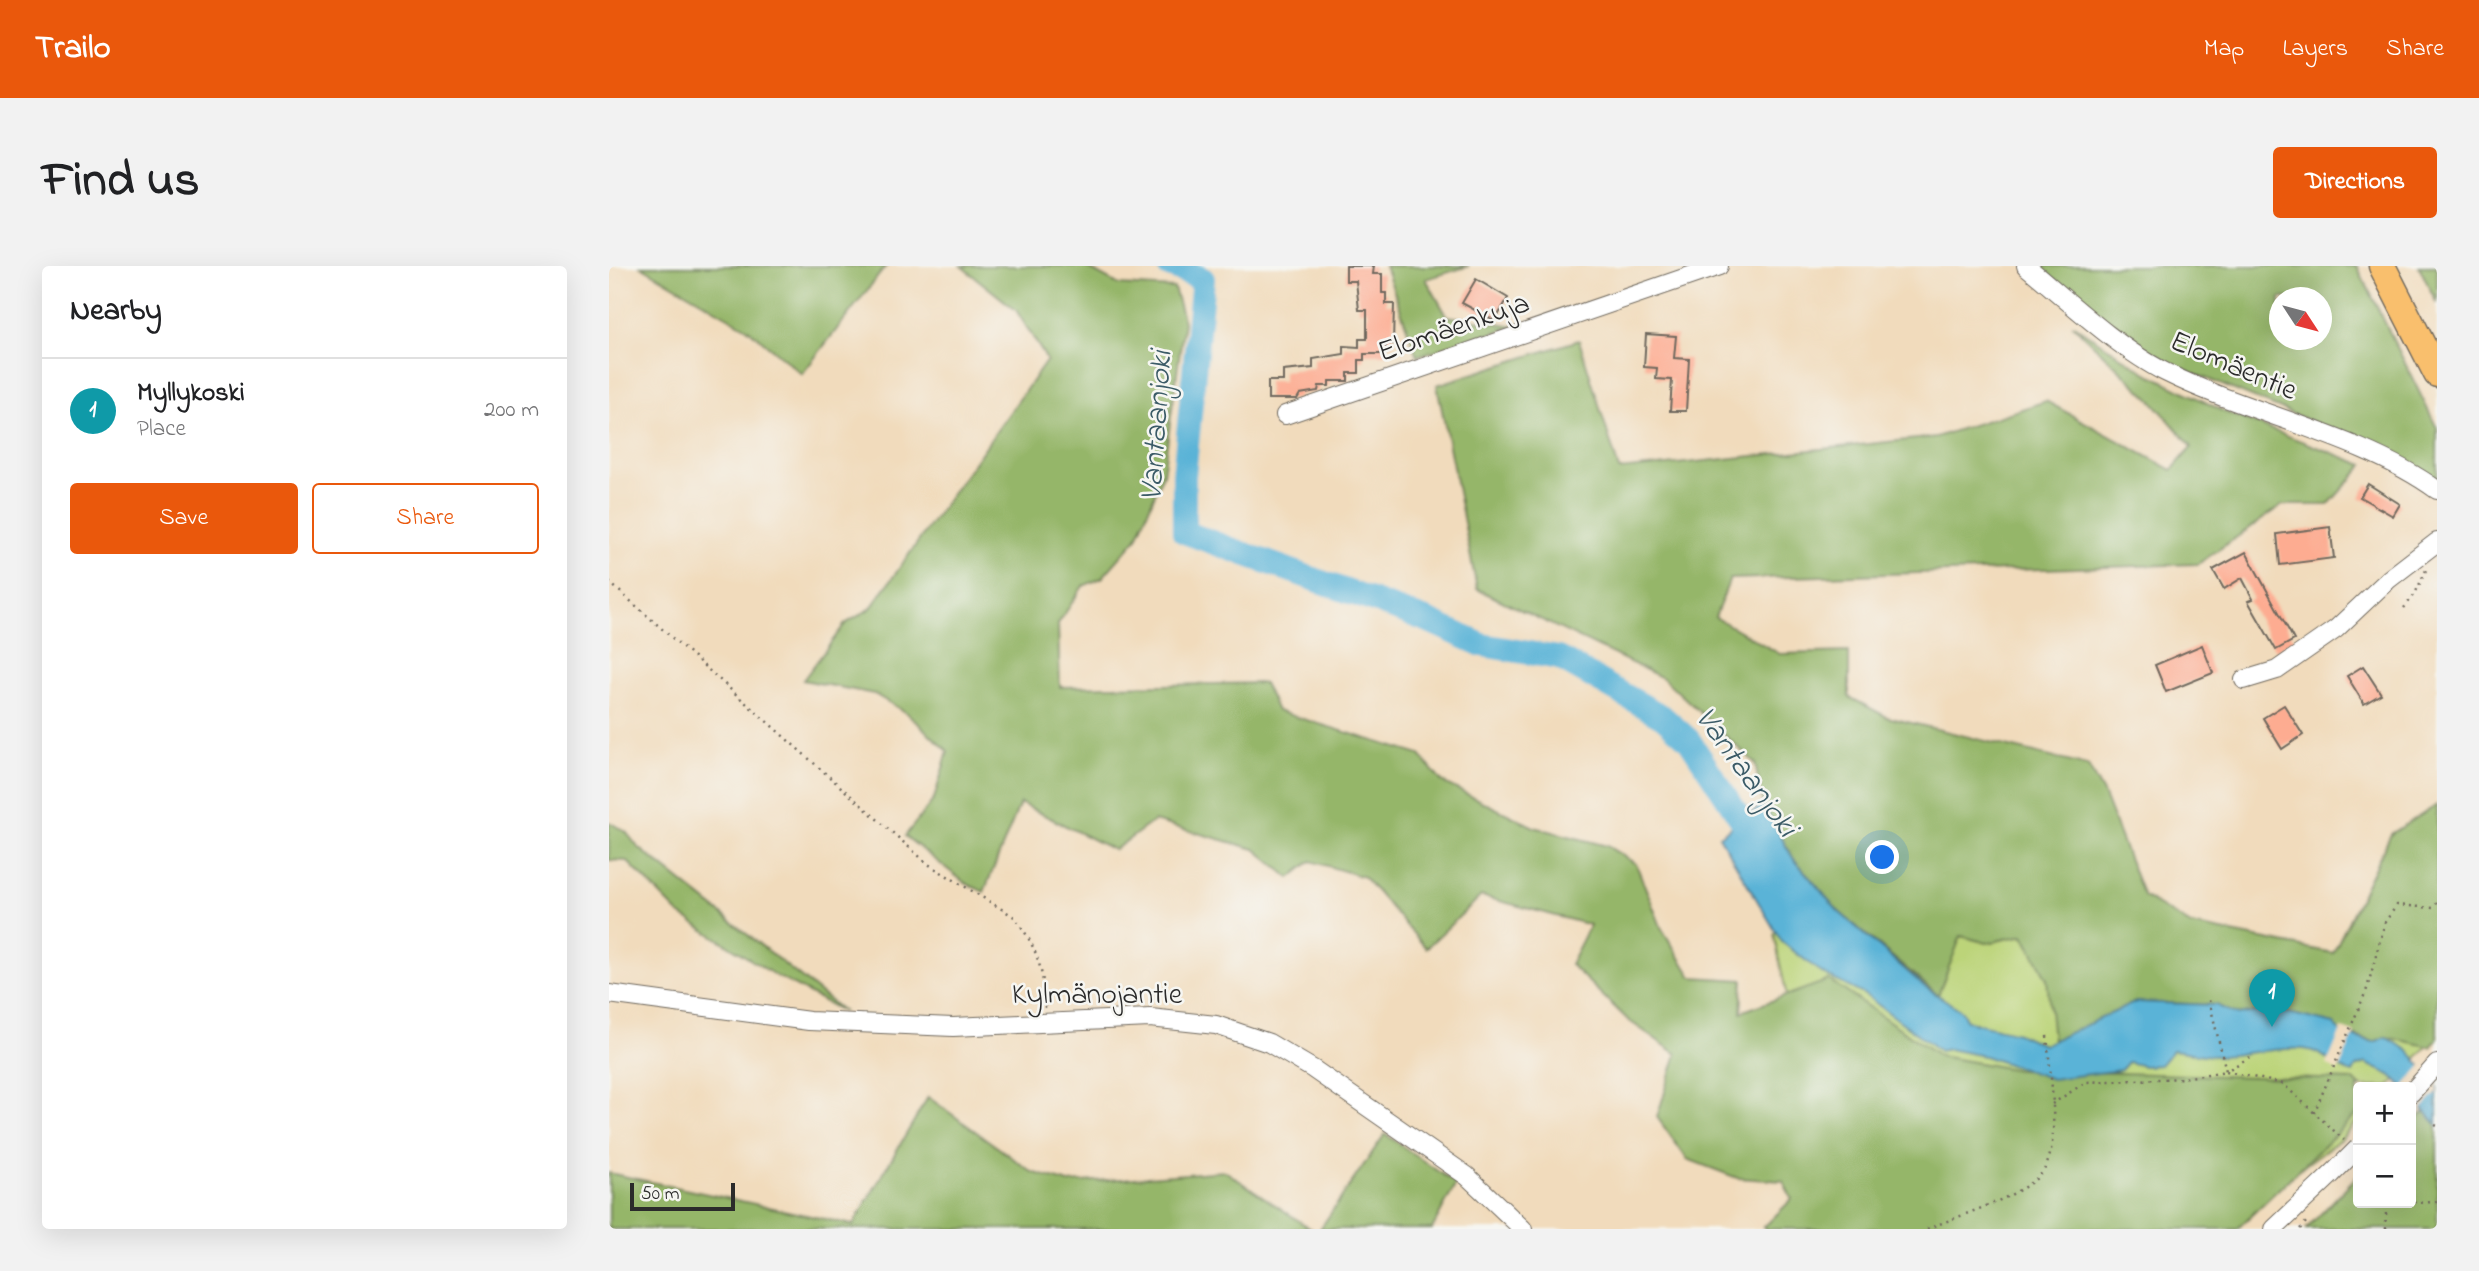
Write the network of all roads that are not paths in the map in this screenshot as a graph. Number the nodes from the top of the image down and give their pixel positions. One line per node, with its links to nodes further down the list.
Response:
1 (1719, 266): 5 (street, Elomäenkuja)
2 (2025, 266): 6 (street, Elomäentie)
3 (2382, 266): 4 (highway)
4 (2437, 374)
5 (1285, 415)
6 (2437, 490)
7 (2434, 544): 8 (street)
8 (2243, 680)
9 (609, 994): 13 (street, Kylmänojantie)
10 (2437, 1064): 11 (street)
11 (2416, 1087)
12 (2353, 1148): 14 (street, bridge)
13 (1523, 1229)
14 (2274, 1229)

